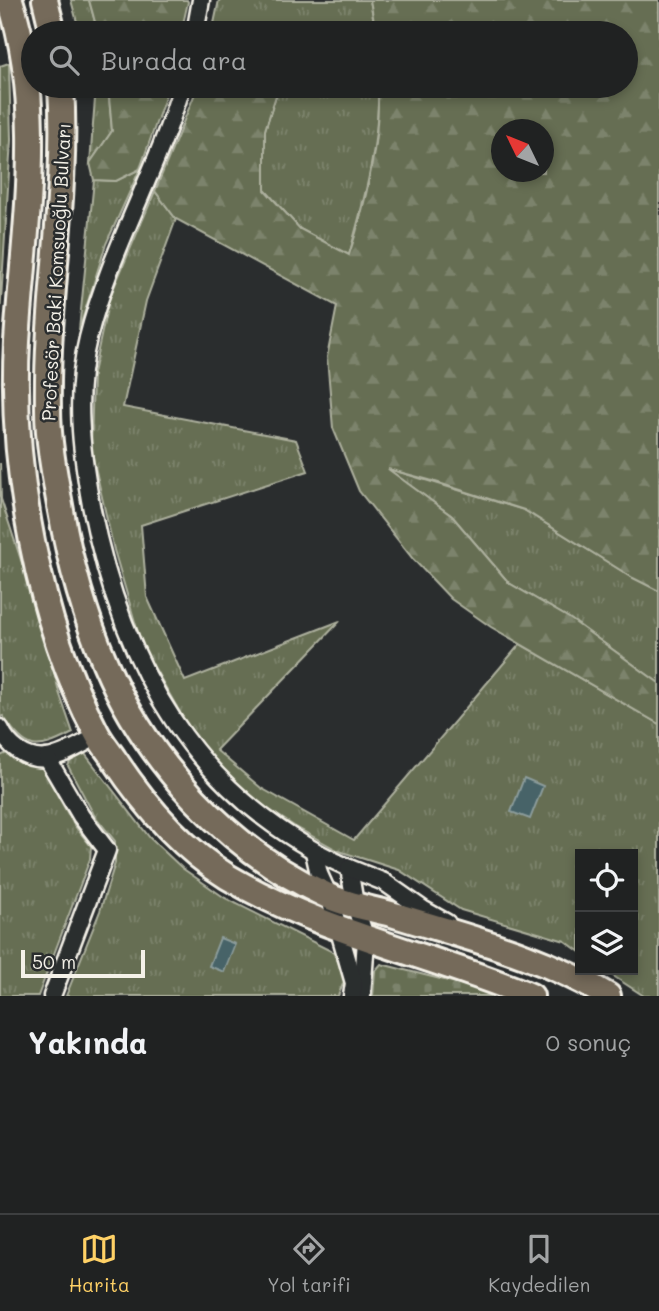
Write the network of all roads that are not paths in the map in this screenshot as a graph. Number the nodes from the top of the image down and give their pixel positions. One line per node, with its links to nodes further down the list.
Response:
1 (10, 0): 6 (main road, Profesör Baki Komsuoğlu Bulvarı)
2 (45, 0): 4 (main road)
3 (201, 0): 5 (street)
4 (50, 21)
5 (197, 21)
6 (21, 36)
7 (28, 98): 11 (main road, Profesör Baki Komsuoğlu Bulvarı)
8 (62, 98): 15 (main road, Profesör Baki Komsuoğlu Bulvarı)
9 (177, 98): 13 (street)
10 (0, 728): 12 (street)
11 (98, 736): 12 (street); 17 (main road, Profesör Baki Komsuoğlu Bulvarı)
12 (47, 758): 20 (street)
13 (314, 852): 14 (street); 15 (street)
14 (349, 868): 16 (street); 18 (street)
15 (329, 897): 16 (main road, Profesör Baki Komsuoğlu Bulvarı); 17 (street)
16 (355, 904): 18 (main road, Profesör Baki Komsuoğlu Bulvarı); 19 (street)
17 (337, 929): 19 (main road, Profesör Baki Komsuoğlu Bulvarı); 21 (street)
18 (476, 939): 24 (main road, Profesör Baki Komsuoğlu Bulvarı)
19 (366, 940): 22 (street); 23 (main road, Profesör Baki Komsuoğlu Bulvarı)
20 (52, 996)
21 (352, 996)
22 (362, 996)
23 (531, 996)
24 (608, 996)

